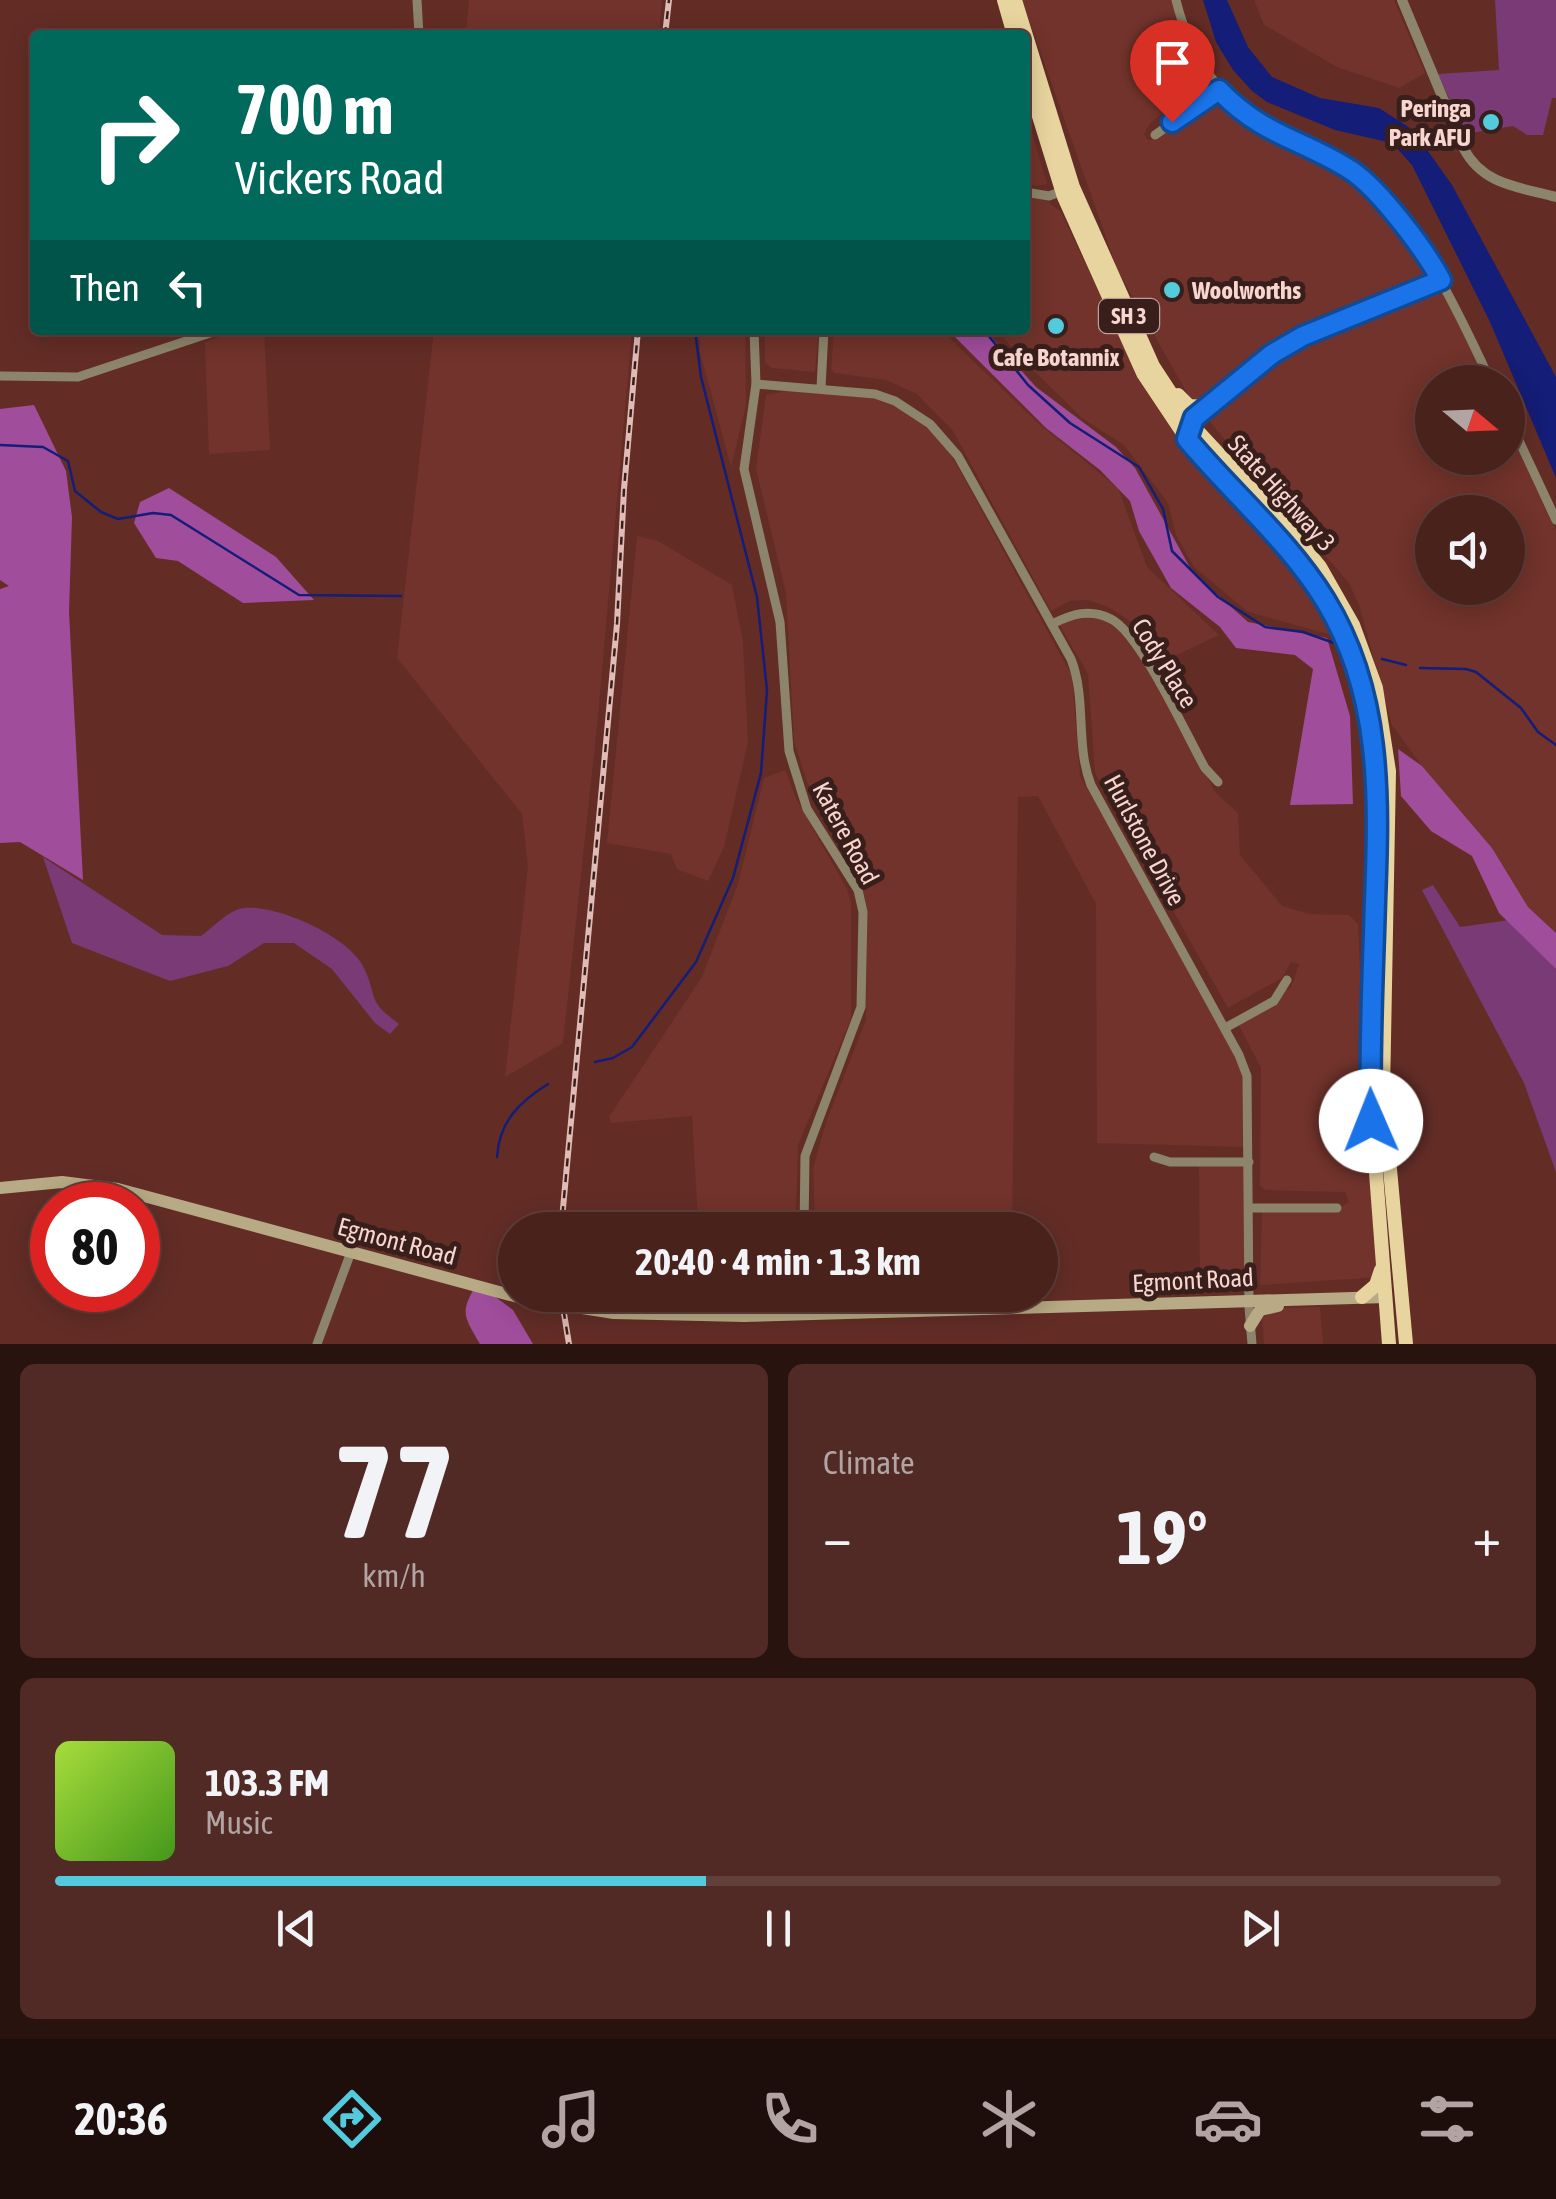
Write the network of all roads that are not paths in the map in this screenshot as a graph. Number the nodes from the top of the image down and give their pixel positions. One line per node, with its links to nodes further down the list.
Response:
1 (418, 0): 6 (street)
2 (1004, 0): 7 (highway, State Highway 3 / SH 3)
3 (1015, 0): 8 (highway, State Highway 3 / SH 3)
4 (1176, 0): 11 (street)
5 (1402, 0): 15 (street)
6 (419, 30)
7 (1018, 30)
8 (1021, 30)
9 (1030, 64): 13 (highway, State Highway 3 / SH 3)
10 (1030, 84): 13 (highway, State Highway 3 / SH 3)
11 (1219, 90): 12 (street); 16 (street)
12 (1155, 135)
13 (1067, 189): 14 (street); 20 (highway, State Highway 3 / SH 3); 26 (highway, State Highway 3 / SH 3)
14 (1030, 193)
15 (1556, 197)
16 (1441, 280): 21 (street); 25 (street)
17 (205, 335): 22 (street)
18 (754, 335): 23 (street, Katere Road)
19 (824, 335): 24 (street)
20 (1148, 355): 25 (highway); 26 (highway, State Highway 3 / SH 3)
21 (1483, 365)
22 (0, 376)
23 (756, 384): 24 (street, Hurlstone Drive); 39 (street, Katere Road)
24 (821, 388): 29 (street, Hurlstone Drive)
25 (1210, 406): 26 (street); 26 (street)
26 (1193, 433): 33 (highway, State Highway 3 / SH 3); 41 (highway, State Highway 3 / SH 3)
27 (1525, 453): 28 (street)
28 (1556, 520)
29 (1052, 624): 30 (street, Cody Place); 32 (street, Hurlstone Drive)
30 (1218, 782)
31 (1287, 980): 32 (street)
32 (1225, 1028): 35 (street, Hurlstone Drive)
33 (1387, 1149): 42 (highway); 52 (highway, State Highway 3 / SH 3)
34 (1154, 1157): 35 (street)
35 (1249, 1162): 37 (street, Hurlstone Drive)
36 (0, 1188): 40 (main road, Egmont Road)
37 (1249, 1208): 38 (street); 45 (street, Hurlstone Drive)
38 (1337, 1208)
39 (804, 1212)
40 (351, 1252): 46 (main road, Egmont Road); 48 (street)
41 (1383, 1264): 42 (highway, State Highway 3 / SH 3); 43 (highway)
42 (1386, 1296): 43 (main road, Egmont Road); 50 (highway, State Highway 3 / SH 3); 51 (highway)
43 (1362, 1297): 44 (main road, Egmont Road)
44 (1309, 1298): 45 (main road, Egmont Road); 47 (main road)
45 (1249, 1300): 46 (main road, Egmont Road); 47 (street, Hurlstone Drive)
46 (806, 1314)
47 (1250, 1326): 49 (street, Hurlstone Drive)
48 (317, 1344)
49 (1252, 1344)
50 (1389, 1344)
51 (1398, 1344)
52 (1409, 1344)

